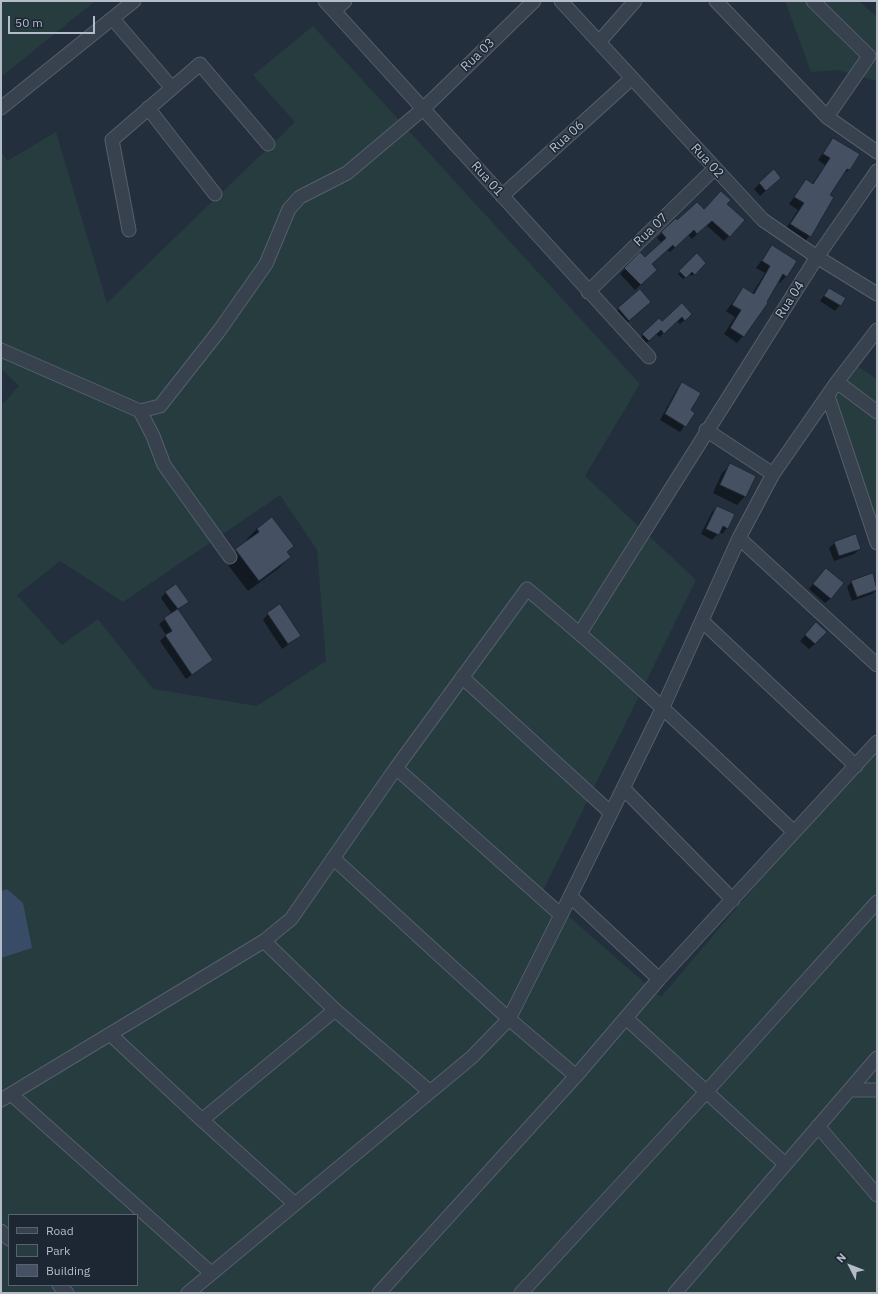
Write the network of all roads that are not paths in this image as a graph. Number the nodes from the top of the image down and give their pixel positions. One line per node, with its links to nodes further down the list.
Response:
1 (134, 1): 10 (street)
2 (325, 1): 9 (street, Rua 01)
3 (345, 1): 9 (street)
4 (534, 1): 16 (street, Rua 03)
5 (561, 1): 11 (street, Rua 02)
6 (635, 1): 11 (street)
7 (716, 1): 17 (street)
8 (813, 1): 17 (street)
9 (334, 11): 16 (street, Rua 01)
10 (113, 19): 13 (street); 14 (street)
11 (600, 41): 12 (street, Rua 02)
12 (632, 78): 20 (street, Rua 02); 23 (street, Rua 06)
13 (172, 88): 15 (street); 18 (street)
14 (1, 108)
15 (148, 108): 22 (street); 24 (street)
16 (423, 109): 23 (street, Rua 01); 33 (street, Rua 03)
17 (827, 117): 19 (street)
18 (268, 144)
19 (877, 152)
20 (714, 169): 25 (street, Rua 02); 26 (street, Rua 07)
21 (877, 171): 25 (street, Rua 04)
22 (215, 194)
23 (502, 196): 26 (street, Rua 01)
24 (129, 230)
25 (817, 257): 27 (street, Rua 02); 35 (street, Rua 04)
26 (588, 292): 30 (street, Rua 01)
27 (877, 294)
28 (877, 330): 31 (street)
29 (1, 350): 33 (street)
30 (649, 357)
31 (837, 382): 32 (street); 34 (street)
32 (828, 396): 36 (street); 38 (street)
33 (140, 411): 39 (street)
34 (877, 412)
35 (706, 430): 36 (street); 41 (street, Rua 04)
36 (774, 474): 37 (street)
37 (739, 538): 40 (street); 42 (street)
38 (877, 543)
39 (230, 557)
40 (702, 621): 44 (street); 46 (street)
41 (580, 633): 43 (street); 44 (street)
42 (877, 665)
43 (462, 677): 47 (street); 49 (street)
44 (663, 707): 48 (street); 50 (street)
45 (877, 742): 46 (street)
46 (856, 766): 50 (street)
47 (396, 768): 51 (street); 55 (street)
48 (624, 789): 49 (street); 53 (street)
49 (611, 813): 52 (street)
50 (794, 832): 53 (street)
51 (333, 858): 56 (street); 60 (street)
52 (570, 896): 55 (street); 57 (street)
53 (732, 900): 57 (street)
54 (877, 902): 67 (street)
55 (562, 915): 60 (street)
56 (264, 941): 58 (street); 61 (street)
57 (659, 979): 59 (street)
58 (335, 1010): 66 (street); 69 (street)
59 (626, 1018): 63 (street); 67 (street)
60 (509, 1019): 63 (street); 66 (street)
61 (110, 1034): 68 (street); 69 (street)
62 (877, 1058): 64 (street)
63 (576, 1076): 76 (street)
64 (850, 1090): 65 (street); 70 (street)
65 (877, 1090)
66 (429, 1091): 73 (street)
67 (707, 1091): 71 (street); 77 (street)
68 (6, 1097): 74 (street)
69 (202, 1120): 73 (street)
70 (818, 1126): 71 (street); 72 (street)
71 (785, 1164): 78 (street)
72 (877, 1195)
73 (295, 1204): 74 (street)
74 (211, 1273): 75 (street)
75 (188, 1293)
76 (380, 1293)
77 (521, 1293)
78 (675, 1293)

